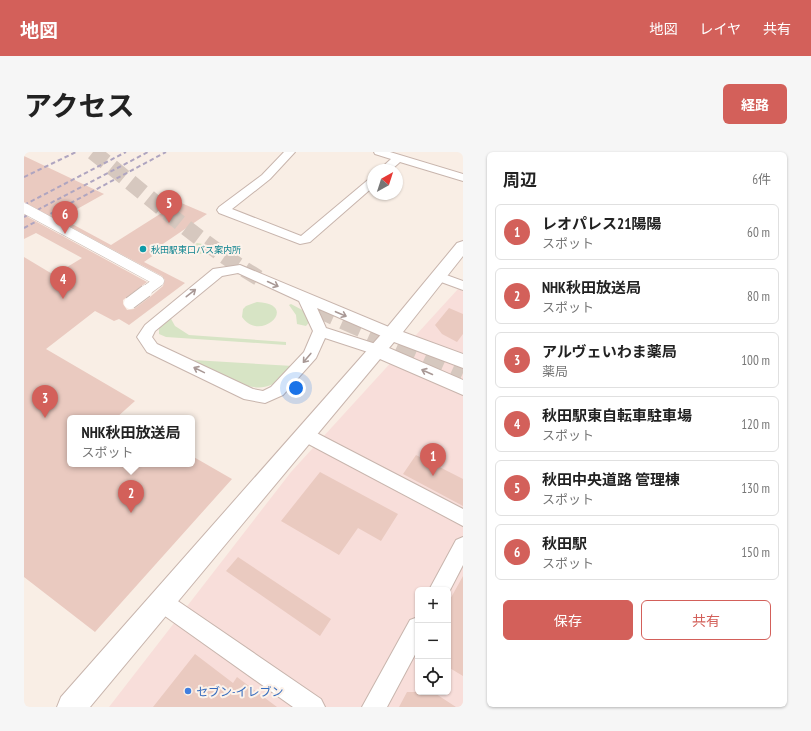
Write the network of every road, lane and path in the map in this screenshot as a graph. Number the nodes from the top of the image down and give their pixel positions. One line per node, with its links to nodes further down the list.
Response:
1 (290, 152): 6 (street)
2 (379, 152): 3 (street)
3 (398, 158): 4 (street); 5 (street)
4 (392, 164)
5 (463, 178)
6 (367, 186)
7 (24, 208): 12 (street, bridge)
8 (463, 246): 9 (street)
9 (438, 276): 10 (street); 14 (street)
10 (463, 286)
11 (305, 298): 13 (street); 13 (street, one-way to 11); 14 (street, one-way to 14)
12 (130, 303)
13 (320, 331): 15 (street)
14 (391, 334): 15 (street); 16 (street)
15 (377, 350): 17 (street, one-way to 15); 18 (street)
16 (463, 362)
17 (463, 388)
18 (305, 434): 19 (street); 22 (street)
19 (463, 518)
20 (463, 546): 21 (street)
21 (441, 587)
22 (162, 602): 24 (street); 25 (street)
23 (415, 632): 26 (street)
24 (71, 707)
25 (313, 707)
26 (374, 707)

